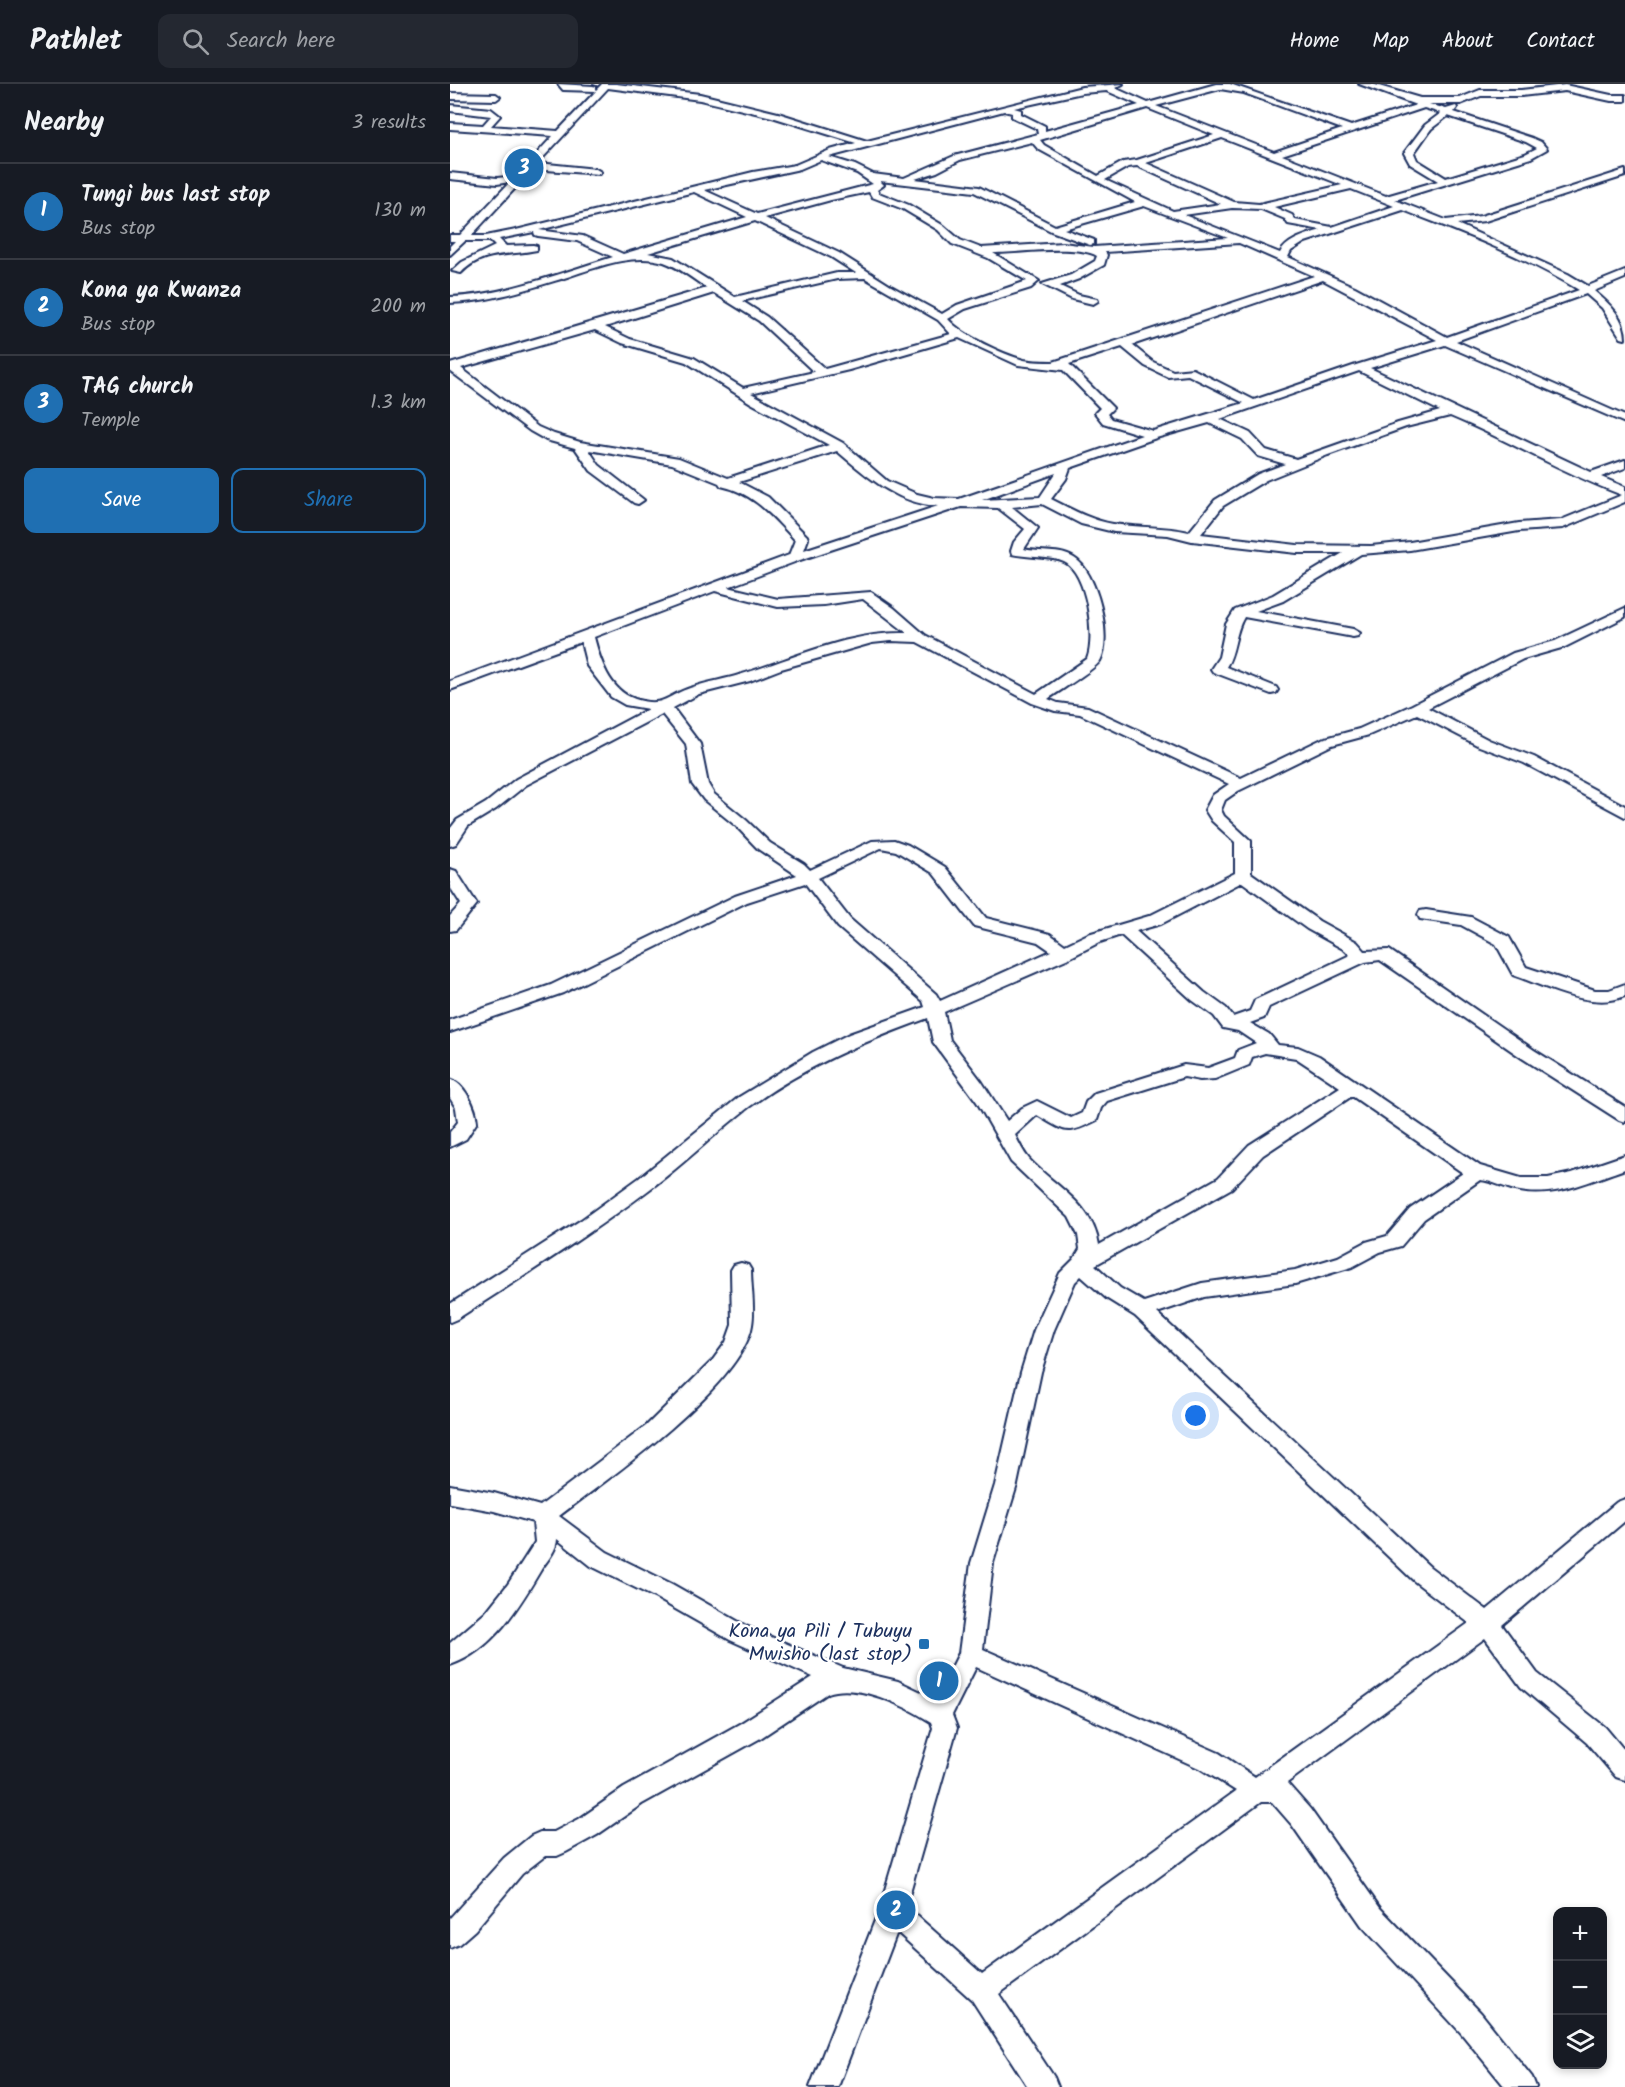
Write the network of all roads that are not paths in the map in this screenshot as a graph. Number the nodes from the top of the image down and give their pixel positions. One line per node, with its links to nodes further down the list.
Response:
1 (562, 84): 12 (street)
2 (1119, 84): 10 (street)
3 (1481, 84): 13 (street)
4 (1559, 84): 11 (street)
5 (607, 85): 15 (street); 29 (street)
6 (1223, 85): 20 (street); 27 (street)
7 (1370, 85): 18 (street)
8 (690, 87): 15 (street)
9 (1074, 88): 10 (street); 23 (street)
10 (1108, 88): 20 (street)
11 (1569, 88): 13 (street); 17 (street)
12 (593, 89)
13 (1509, 94): 19 (street)
14 (450, 96): 16 (street)
15 (678, 96): 32 (street)
16 (495, 97)
17 (1625, 98)
18 (1410, 100): 19 (street); 21 (street)
19 (1461, 101): 24 (street)
20 (1146, 105): 28 (street); 30 (street)
21 (1424, 105): 24 (street); 27 (street)
22 (450, 108): 26 (street)
23 (1004, 108): 28 (street); 32 (street)
24 (1446, 113): 45 (street); 45 (street)
25 (450, 126): 26 (street)
26 (489, 128): 29 (street)
27 (1350, 129): 34 (street)
28 (1043, 131): 31 (street)
29 (558, 134): 38 (street)
30 (1223, 135): 34 (street); 36 (street)
31 (1034, 139): 43 (street); 44 (street)
32 (865, 143): 33 (street)
33 (855, 147): 35 (street); 37 (street)
34 (1274, 155): 47 (street)
35 (817, 158): 37 (street); 46 (street); 48 (street)
36 (1138, 163): 43 (street); 51 (street)
37 (845, 165): 46 (street)
38 (531, 166): 39 (street); 42 (street)
39 (596, 172)
40 (1625, 173): 56 (street)
41 (450, 176): 42 (street)
42 (520, 178): 63 (street)
43 (1099, 179): 50 (street)
44 (902, 180): 46 (street); 58 (street)
45 (1445, 181): 49 (street)
46 (874, 184): 55 (street); 69 (street)
47 (1353, 186): 49 (street); 52 (street)
48 (697, 190): 55 (street); 60 (street)
49 (1384, 200): 53 (street)
50 (1144, 202): 54 (street); 58 (street)
51 (1232, 205): 52 (street); 54 (street)
52 (1259, 207): 59 (street)
53 (1401, 207): 57 (street); 59 (street)
54 (1175, 213): 64 (street)
55 (753, 219): 72 (street); 82 (street)
56 (1482, 219): 57 (street); 65 (street)
57 (1440, 222): 65 (street)
58 (1054, 229): 67 (street)
59 (1332, 229): 73 (street)
60 (516, 233): 62 (street); 72 (street)
61 (450, 238): 63 (street)
62 (492, 238): 63 (street); 68 (street)
63 (462, 239): 71 (street)
64 (1244, 241): 67 (street); 73 (street)
65 (1495, 245): 81 (street)
66 (533, 248): 68 (street)
67 (1108, 249): 70 (street)
68 (496, 250): 74 (street)
69 (980, 250): 70 (street); 78 (street)
70 (1094, 250): 79 (street)
71 (450, 252)
72 (621, 257): 80 (street); 83 (street)
73 (1282, 258): 77 (street)
74 (457, 271)
75 (1625, 274): 81 (street)
76 (862, 276): 84 (street)
77 (1323, 277): 91 (street); 92 (street)
78 (1034, 281): 79 (street); 87 (street)
79 (1052, 285): 85 (street)
80 (715, 289): 84 (street); 88 (street)
81 (1587, 290): 90 (street); 92 (street)
82 (899, 295): 86 (street); 87 (street)
83 (450, 300)
84 (735, 300): 96 (street)
85 (1093, 301)
86 (884, 303)
87 (942, 318): 89 (street)
88 (596, 326): 95 (street); 97 (street)
89 (959, 335): 93 (street); 96 (street)
90 (1625, 336)
91 (1129, 341): 93 (street); 98 (street)
92 (1446, 341): 94 (street); 101 (street)
93 (1056, 364): 102 (street)
94 (1360, 367): 98 (street); 99 (street)
95 (451, 368): 103 (street)
96 (822, 373): 97 (street)
97 (742, 392): 104 (street)
98 (1252, 403): 100 (street)
99 (1451, 412): 105 (street); 108 (street)
100 (1210, 418): 102 (street); 105 (street)
101 (1625, 420)
102 (1152, 435): 107 (street)
103 (579, 445): 109 (street); 112 (street)
104 (839, 446): 109 (street); 114 (street)
105 (1296, 463): 116 (street)
106 (1625, 464): 108 (street)
107 (1065, 466): 113 (street); 114 (street)
108 (1590, 477): 110 (street)
109 (725, 483): 118 (street)
110 (1625, 492)
111 (1625, 498): 117 (street)
112 (638, 500)
113 (1044, 500): 115 (street); 116 (street)
114 (956, 504): 115 (street); 118 (street)
115 (1001, 504): 128 (street)
116 (1192, 537): 119 (street)
117 (1359, 549): 119 (street); 119 (street)
118 (795, 557): 120 (street)
119 (1308, 564): 122 (street)
120 (714, 587): 124 (street); 125 (street)
121 (1625, 612): 130 (street)
122 (1240, 613): 123 (street); 127 (street)
123 (1353, 633)
124 (587, 636): 126 (street); 129 (street)
125 (920, 638): 128 (street); 129 (street)
126 (450, 687)
127 (1271, 690)
128 (1037, 700): 131 (street)
129 (664, 708): 133 (street); 136 (street)
130 (1417, 708): 131 (street); 132 (street)
131 (1241, 784): 135 (street)
132 (1625, 812)
133 (450, 841)
134 (450, 874): 138 (street)
135 (1243, 875): 139 (street); 141 (street)
136 (808, 877): 140 (street); 143 (street); 145 (street)
137 (1426, 915): 142 (street)
138 (450, 926)
139 (1126, 931): 140 (street); 144 (street)
140 (1065, 952): 143 (street)
141 (1360, 957): 144 (street); 149 (street)
142 (1625, 988)
143 (936, 1009): 150 (street); 157 (street)
144 (1229, 1024): 146 (street)
145 (450, 1026)
146 (1266, 1046): 148 (street); 150 (street)
147 (450, 1085): 151 (street)
148 (1351, 1088): 153 (street); 154 (street)
149 (1625, 1116)
150 (1005, 1133): 154 (street)
151 (450, 1141)
152 (1625, 1162): 153 (street)
153 (1476, 1173): 156 (street)
154 (1081, 1264): 156 (street); 162 (street)
155 (741, 1270): 160 (street)
156 (1142, 1311): 161 (street)
157 (450, 1314)
158 (450, 1494): 160 (street)
159 (1625, 1508): 161 (street)
160 (543, 1516): 163 (street); 164 (street)
161 (1487, 1623): 166 (street); 167 (street)
162 (971, 1654): 165 (street); 167 (street)
163 (450, 1655)
164 (840, 1678): 165 (street); 169 (street)
165 (940, 1715): 168 (street)
166 (1625, 1769)
167 (1256, 1791): 170 (street); 173 (street)
168 (892, 1910): 170 (street); 171 (street)
169 (450, 1935)
170 (981, 1991): 172 (street)
171 (824, 2087)
172 (1044, 2087)
173 (1522, 2087)

